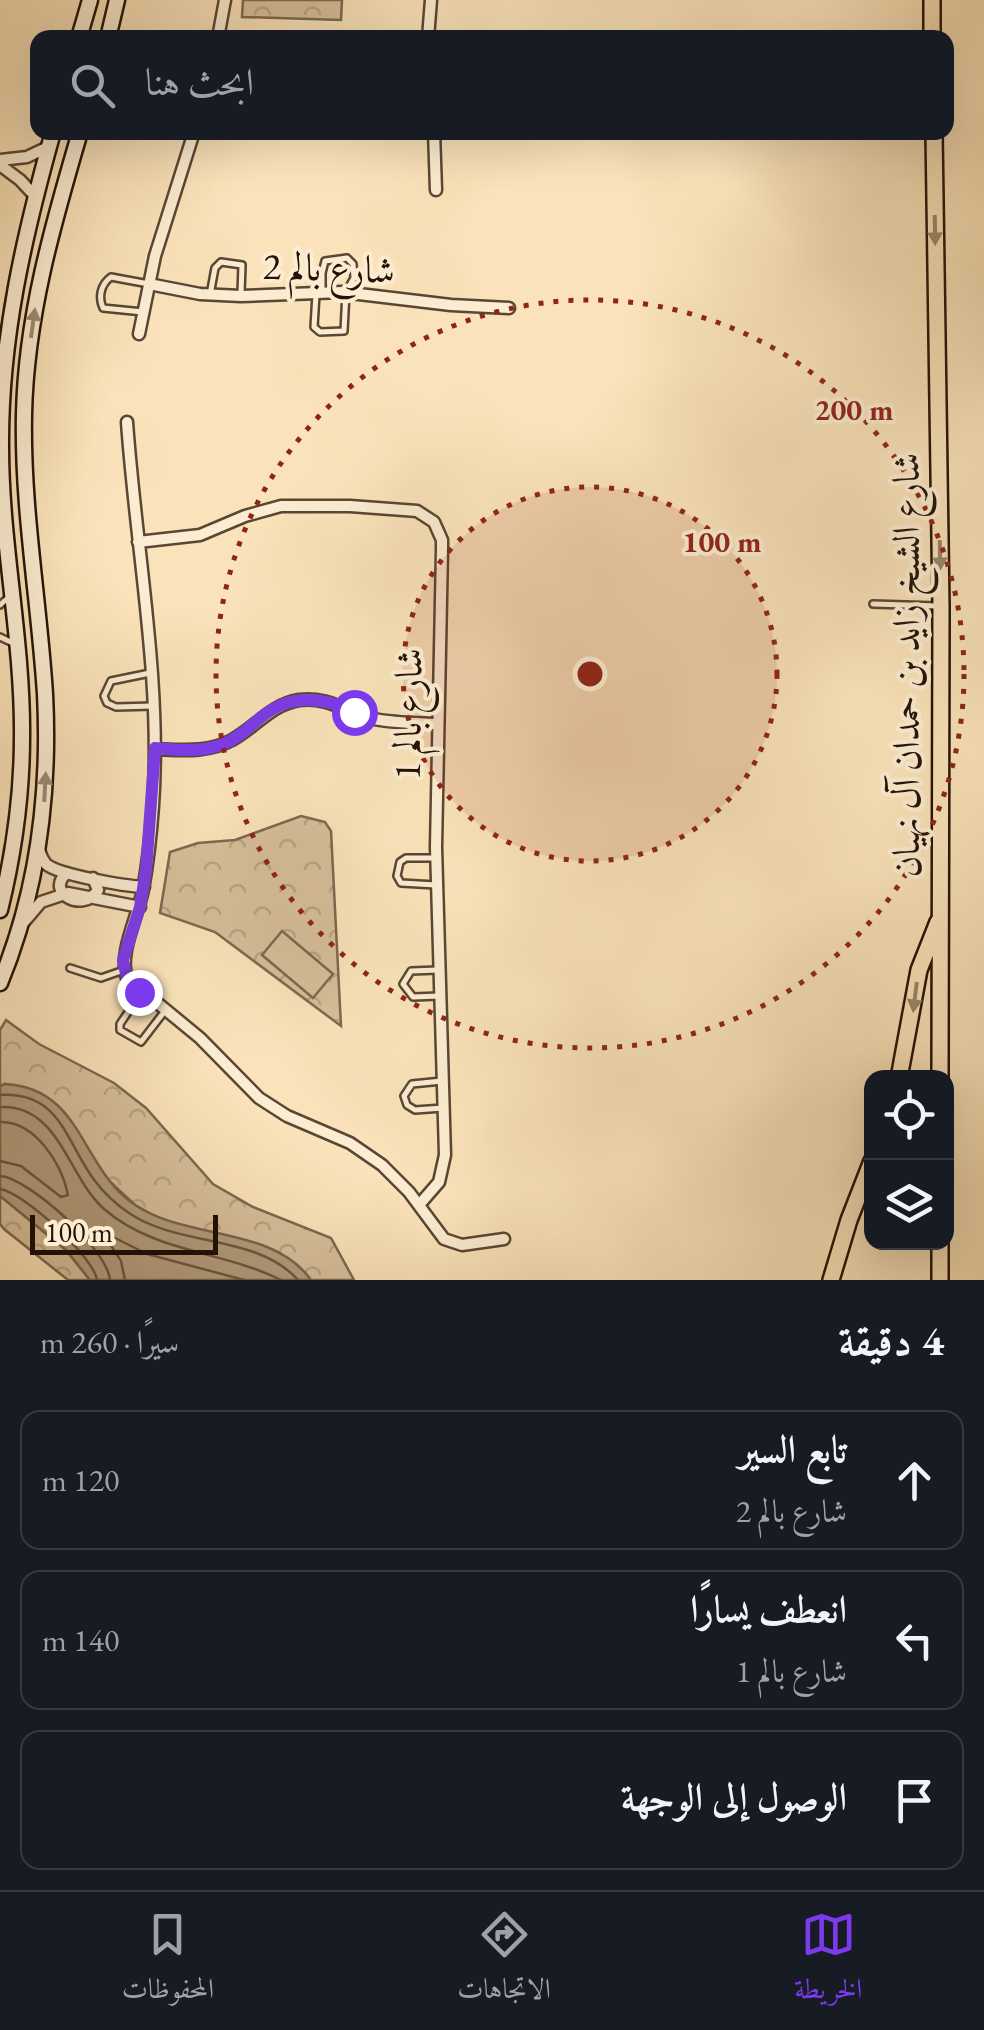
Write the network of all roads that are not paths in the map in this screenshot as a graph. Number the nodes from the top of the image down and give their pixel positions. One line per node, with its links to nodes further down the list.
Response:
1 (90, 0): 6 (street)
2 (117, 0): 7 (street)
3 (224, 0): 8 (street)
4 (431, 0): 9 (street)
5 (932, 0): 10 (main road)
6 (81, 30)
7 (110, 30)
8 (219, 30)
9 (429, 30)
10 (932, 30)
11 (50, 140): 16 (street); 20 (street)
12 (75, 140): 31 (street, one-way to 12)
13 (192, 140): 21 (street)
14 (434, 140): 19 (street)
15 (934, 140): 35 (main road, شارع الشيخ زايد بن حمدان آل نهيان, one-way to 35)
16 (16, 160): 17 (street); 18 (street)
17 (0, 162): 18 (street)
18 (12, 173): 20 (street)
19 (436, 190)
20 (35, 196): 29 (street)
21 (149, 284): 24 (street, شارع بالم 2); 27 (street); 27 (lane)
22 (319, 291): 23 (street, شارع بالم 2); 23 (lane); 23 (lane); 25 (street, شارع بالم 2)
23 (346, 292): 26 (street, شارع بالم 2)
24 (210, 295): 25 (street, شارع بالم 2); 25 (lane)
25 (241, 296)
26 (509, 308)
27 (143, 312): 28 (street)
28 (139, 334)
29 (2, 391): 31 (street); 33 (street)
30 (126, 422): 32 (street)
31 (24, 438): 42 (street, one-way to 31)
32 (138, 542): 38 (street); 40 (street, شارع بالم 1)
33 (5, 600): 37 (street)
34 (873, 604): 35 (lane)
35 (940, 606): 52 (main road, شارع الشيخ زايد بن حمدان آل نهيان)
36 (0, 637): 37 (lane)
37 (16, 645): 51 (street)
38 (151, 673): 39 (street); 39 (lane)
39 (153, 706): 41 (street)
40 (437, 724): 41 (street); 43 (street, شارع بالم 1)
41 (155, 748): 47 (street)
42 (38, 849): 44 (street); 53 (street)
43 (436, 858): 46 (street, شارع بالم 1); 46 (lane)
44 (68, 873): 45 (street); 48 (street)
45 (93, 878): 47 (street); 49 (street)
46 (436, 885): 56 (street, شارع بالم 1)
47 (144, 886): 50 (street)
48 (62, 894): 49 (street); 53 (street)
49 (90, 900): 50 (street)
50 (140, 907): 55 (street)
51 (0, 910)
52 (940, 918): 61 (main road, one-way to 61); 62 (main road, شارع الشيخ زايد بن حمدان آل نهيان)
53 (21, 926): 57 (street)
54 (70, 968): 55 (lane)
55 (124, 970): 58 (street)
56 (438, 970): 59 (street, شارع بالم 1); 59 (lane)
57 (0, 983)
58 (141, 993): 60 (street); 60 (lane)
59 (438, 996): 63 (street, شارع بالم 1)
60 (166, 1009): 66 (street)
61 (900, 1070)
62 (940, 1070)
63 (442, 1081): 64 (street, شارع بالم 1); 64 (lane)
64 (443, 1108): 66 (street, شارع بالم 1)
65 (864, 1182): 69 (main road)
66 (419, 1206): 67 (street)
67 (504, 1239)
68 (940, 1250): 70 (main road)
69 (831, 1280)
70 (940, 1280)

